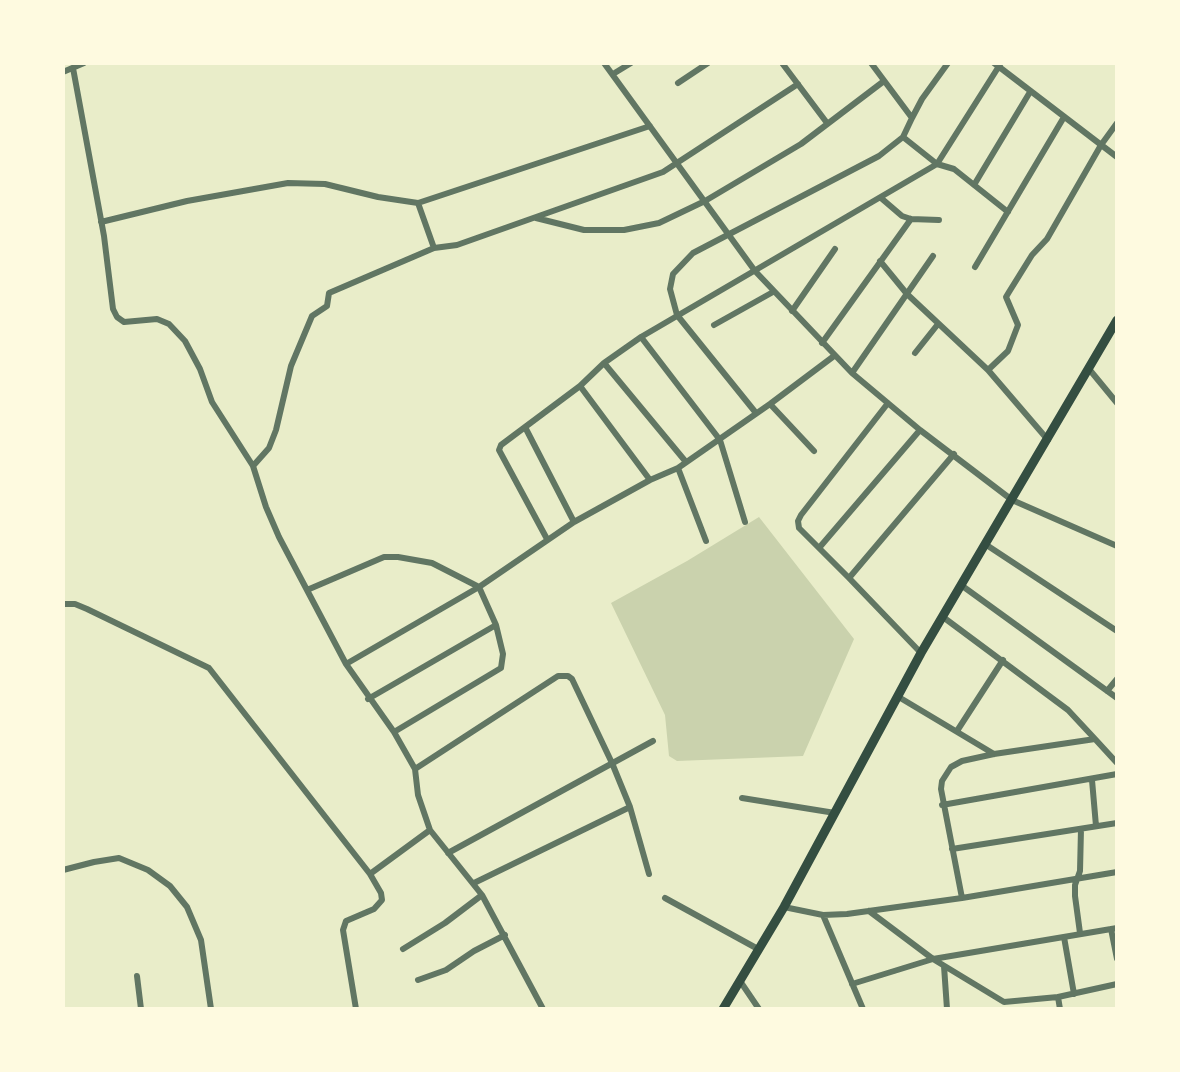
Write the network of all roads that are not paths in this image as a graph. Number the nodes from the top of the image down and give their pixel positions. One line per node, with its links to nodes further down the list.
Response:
1 (85, 63): 9 (street)
2 (604, 63): 11 (street)
3 (631, 63): 11 (street)
4 (708, 63): 13 (street)
5 (782, 63): 14 (street)
6 (948, 63): 17 (street)
7 (874, 64): 12 (street)
8 (998, 64): 15 (street); 25 (street)
9 (73, 68): 10 (street); 34 (street)
10 (63, 72)
11 (613, 74): 20 (street)
12 (884, 81): 17 (street); 18 (street)
13 (678, 83)
14 (798, 84): 18 (street); 24 (street)
15 (1030, 92): 16 (street); 26 (street)
16 (1064, 117): 22 (street); 30 (street)
17 (912, 118): 21 (street)
18 (827, 123): 28 (street)
19 (1117, 123): 22 (street)
20 (650, 126): 24 (street); 29 (street)
21 (903, 137): 25 (street); 35 (street)
22 (1101, 145): 23 (street); 55 (street)
23 (1117, 157)
24 (677, 162): 28 (street); 31 (street)
25 (937, 164): 26 (street); 27 (street)
26 (974, 185): 30 (street)
27 (881, 198): 32 (street); 41 (street)
28 (705, 201): 31 (street); 35 (street)
29 (418, 203): 34 (street); 36 (street)
30 (1008, 212): 40 (street)
31 (536, 218): 36 (street)
32 (911, 219): 33 (street); 39 (street)
33 (939, 220)
34 (101, 222): 69 (street)
35 (730, 234): 41 (street); 45 (street)
36 (434, 248): 69 (street)
37 (835, 248): 44 (street)
38 (933, 256): 43 (street)
39 (880, 261): 43 (street); 50 (street)
40 (975, 267)
41 (755, 271): 42 (street); 45 (street)
42 (773, 292): 44 (street); 48 (street)
43 (907, 294): 47 (street); 56 (street)
44 (792, 311): 50 (street)
45 (677, 315): 49 (street); 61 (street)
46 (1117, 320): 54 (main road)
47 (938, 324): 51 (street); 55 (street)
48 (714, 325)
49 (640, 337): 53 (street); 64 (street)
50 (822, 343): 52 (street)
51 (915, 353)
52 (834, 356): 56 (street); 60 (street)
53 (604, 363): 57 (street); 68 (street)
54 (1089, 369): 59 (street); 65 (main road)
55 (988, 370): 65 (street)
56 (852, 373): 58 (street)
57 (580, 386): 62 (street); 71 (street)
58 (888, 403): 63 (street); 79 (street)
59 (1117, 403)
60 (770, 404): 61 (street); 66 (street)
61 (756, 413): 64 (street)
62 (525, 427): 73 (street); 75 (street)
63 (920, 430): 67 (street); 79 (street)
64 (720, 440): 68 (street); 74 (street)
65 (1048, 440): 72 (main road)
66 (814, 451)
67 (954, 454): 72 (street); 80 (street)
68 (686, 462): 70 (street)
69 (253, 466): 83 (street)
70 (678, 468): 71 (street); 76 (street)
71 (650, 480): 73 (street)
72 (1012, 500): 77 (main road); 78 (street)
73 (574, 522): 75 (street)
74 (745, 522)
75 (547, 539): 82 (street)
76 (705, 541)
77 (985, 544): 81 (main road); 87 (street)
78 (1117, 545)
79 (819, 548): 80 (street)
80 (849, 578): 88 (street)
81 (961, 585): 85 (main road); 92 (street)
82 (480, 587): 83 (street); 86 (street); 90 (street)
83 (307, 590): 90 (street)
84 (63, 604): 118 (street)
85 (943, 617): 88 (main road); 89 (street)
86 (496, 625): 95 (street); 97 (street)
87 (1117, 631)
88 (921, 653): 93 (main road)
89 (1003, 660): 96 (street); 98 (street)
90 (346, 664): 95 (street)
91 (1117, 679): 92 (street)
92 (1107, 691): 94 (street)
93 (897, 696): 96 (street); 109 (main road)
94 (1117, 698)
95 (368, 699): 97 (street)
96 (957, 731): 100 (street)
97 (394, 732): 103 (street)
98 (1095, 739): 100 (street); 102 (street)
99 (653, 741): 101 (street)
100 (994, 754): 107 (street)
101 (612, 763): 103 (street); 108 (street); 115 (street)
102 (1117, 763)
103 (415, 769): 113 (street)
104 (1117, 774): 105 (street)
105 (1092, 780): 107 (street); 111 (street)
106 (742, 798): 109 (street)
107 (943, 805): 114 (street)
108 (630, 807): 119 (street); 121 (street)
109 (835, 813): 125 (main road)
110 (1117, 823): 111 (street)
111 (1097, 826): 112 (street)
112 (1081, 829): 114 (street); 120 (street)
113 (430, 830): 115 (street); 118 (street)
114 (952, 849): 124 (street)
115 (448, 853): 121 (street)
116 (63, 870): 146 (street)
117 (1117, 872): 120 (street)
118 (370, 874): 147 (street)
119 (649, 874)
120 (1077, 877): 124 (street); 129 (street)
121 (474, 883): 122 (street)
122 (482, 895): 130 (street); 132 (street)
123 (665, 898): 133 (street)
124 (962, 898): 126 (street)
125 (783, 907): 127 (street); 133 (main road)
126 (869, 911): 127 (street); 134 (street)
127 (823, 915): 140 (street)
128 (1114, 928): 129 (street); 135 (street)
129 (1080, 933): 131 (street)
130 (505, 934): 138 (street); 148 (street)
131 (1064, 937): 134 (street); 142 (street)
132 (403, 949)
133 (758, 949): 139 (main road)
134 (933, 959): 136 (street); 140 (street)
135 (1117, 959)
136 (944, 966): 144 (street); 152 (street)
137 (137, 976): 145 (street)
138 (418, 980)
139 (740, 981): 149 (main road); 150 (street)
140 (852, 984): 151 (street)
141 (1117, 984): 142 (street)
142 (1074, 994): 143 (street)
143 (1058, 997): 144 (street); 153 (street)
144 (1004, 1005)
145 (141, 1009)
146 (211, 1009)
147 (356, 1009)
148 (543, 1009)
149 (723, 1009)
150 (759, 1009)
151 (863, 1009)
152 (947, 1009)
153 (1060, 1009)

